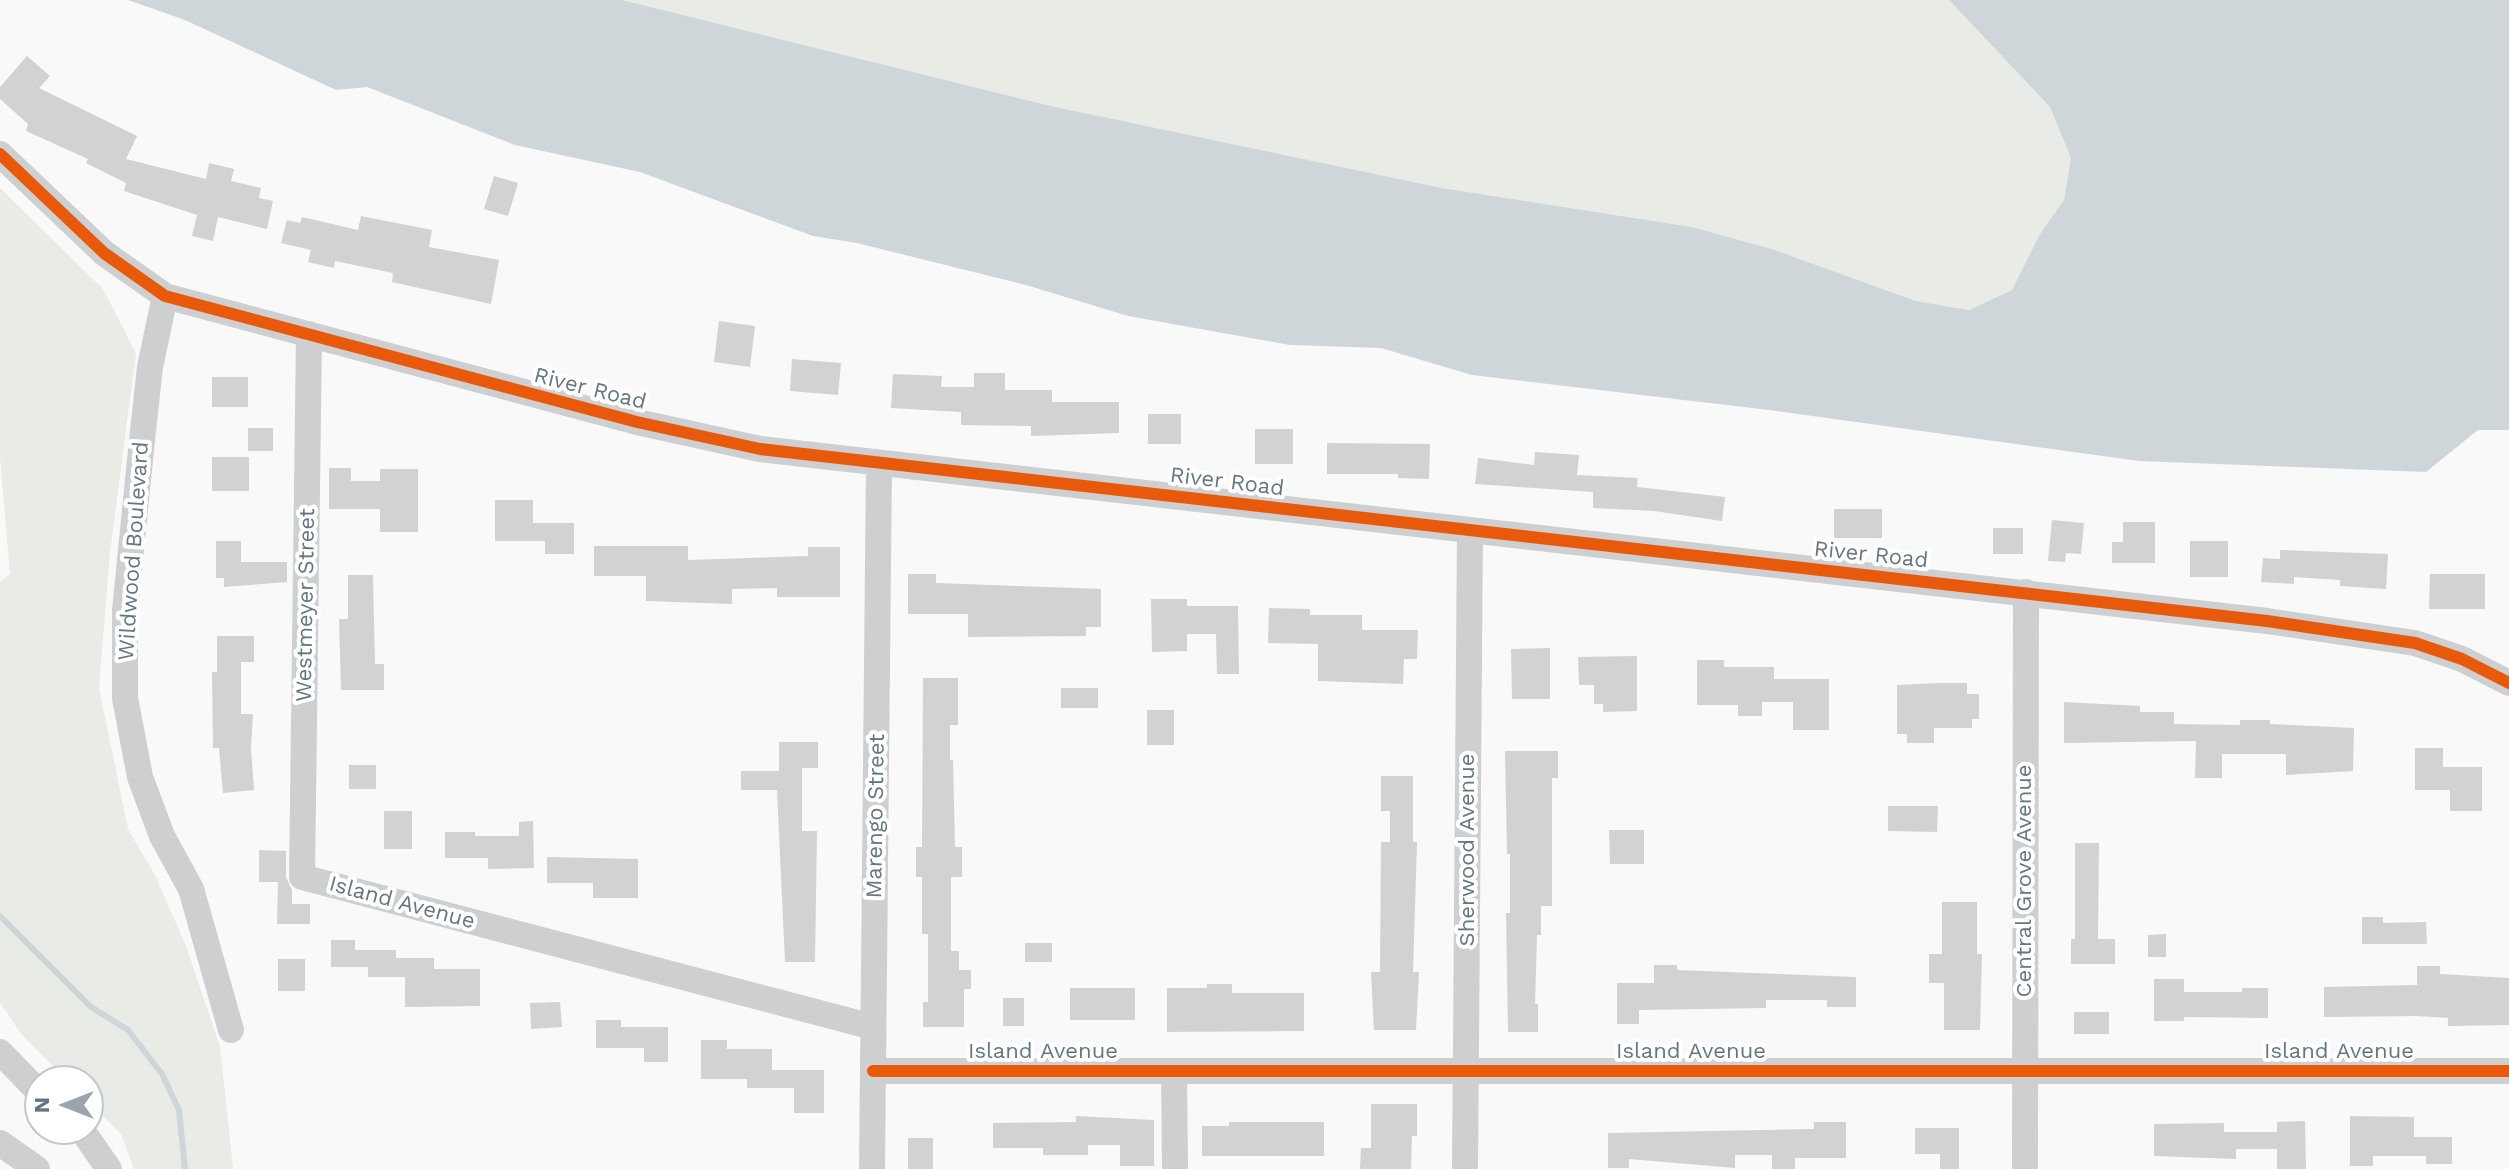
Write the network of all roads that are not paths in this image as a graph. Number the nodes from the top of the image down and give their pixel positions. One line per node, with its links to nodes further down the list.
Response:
1 (0, 154): 2 (street, River Road)
2 (165, 296): 3 (street, River Road); 10 (street, Wildwood Boulevard)
3 (309, 334): 4 (street, River Road); 8 (street, Westmeyer Street)
4 (879, 463): 5 (street, River Road); 9 (street, Marengo Street)
5 (1470, 530): 6 (street, River Road); 15 (street, Sherwood Avenue)
6 (2026, 592): 7 (street, River Road); 16 (street, Central Grove Avenue)
7 (2509, 683)
8 (302, 877): 9 (street, Island Avenue)
9 (873, 1027): 12 (street, Marengo Street)
10 (231, 1030)
11 (0, 1052): 17 (street)
12 (873, 1071): 14 (street, Island Avenue); 22 (street, Marengo Street)
13 (2509, 1071): 16 (street, Island Avenue)
14 (1174, 1072): 15 (street, Island Avenue); 23 (street)
15 (1466, 1072): 16 (street, Island Avenue); 24 (street, Sherwood Avenue)
16 (2025, 1072): 25 (street, Central Grove Avenue)
17 (24, 1077)
18 (0, 1143): 20 (street)
19 (92, 1145): 21 (street)
20 (37, 1169)
21 (109, 1169)
22 (872, 1169)
23 (1175, 1169)
24 (1465, 1169)
25 (2025, 1169)

